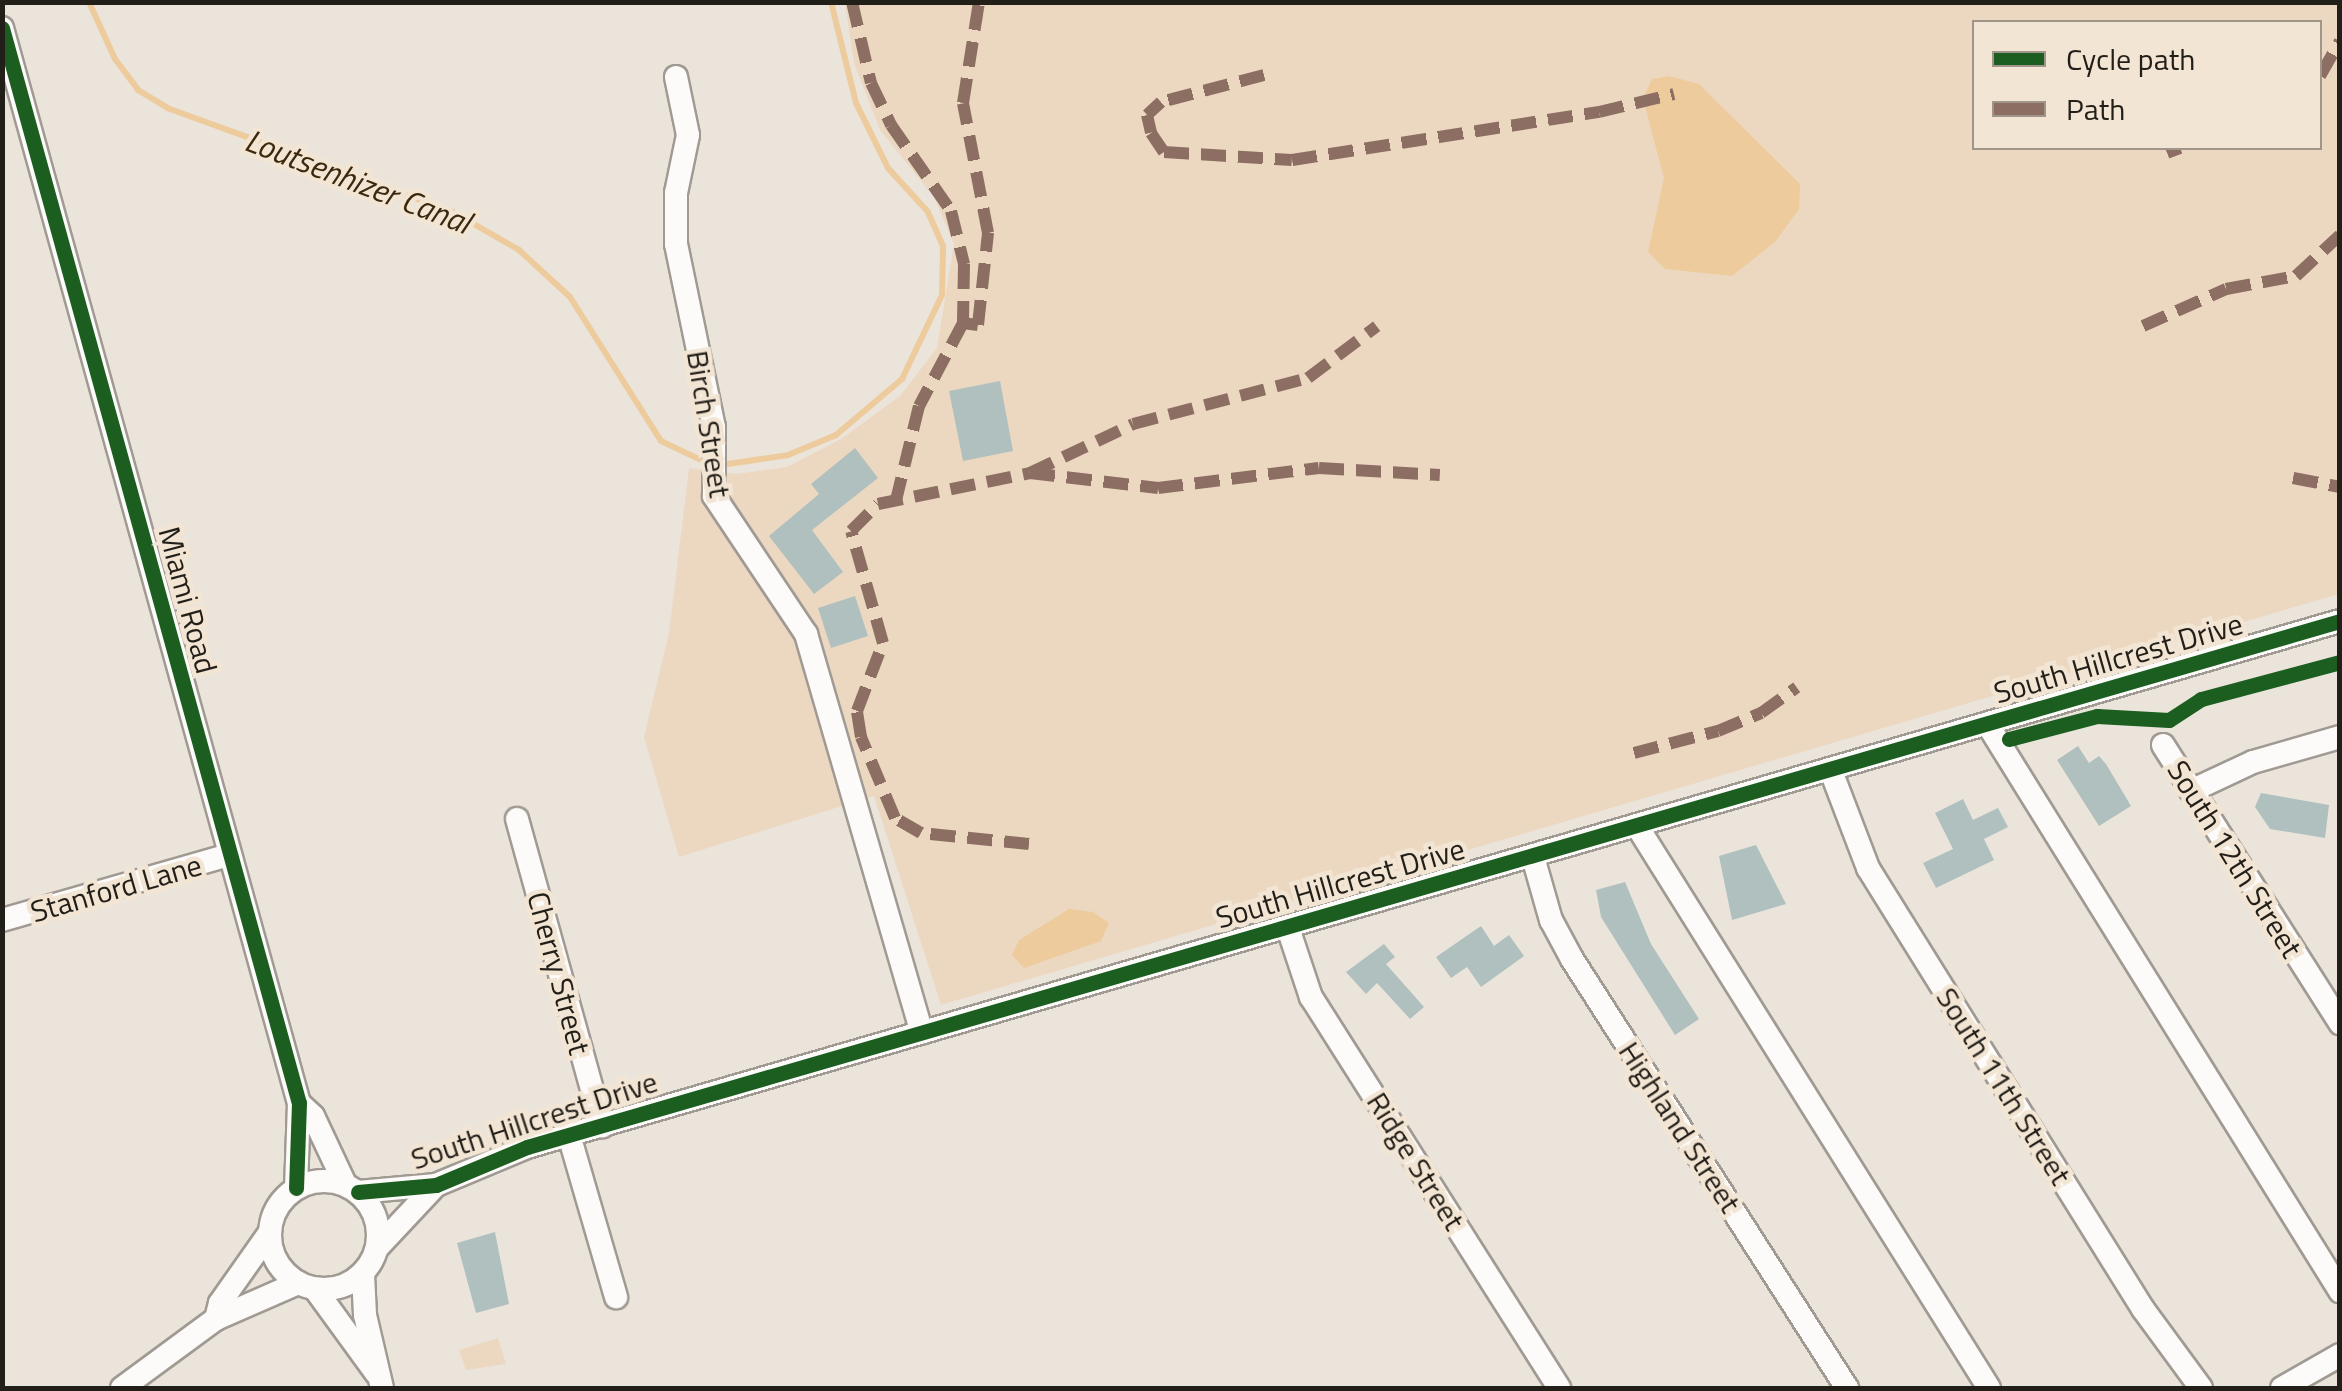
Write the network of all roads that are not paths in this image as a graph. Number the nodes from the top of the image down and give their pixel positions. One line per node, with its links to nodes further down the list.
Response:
1 (2, 28): 11 (street, Miami Road)
2 (676, 77): 16 (street, Birch Street)
3 (2340, 621): 4 (street, South Hillcrest Drive)
4 (1988, 724): 7 (street, South Hillcrest Drive); 27 (street)
5 (2340, 737): 8 (street)
6 (2162, 745): 8 (street, South 12th Street)
7 (1831, 770): 10 (street, South Hillcrest Drive); 36 (street, South 11th Street)
8 (2191, 791): 15 (street, South 12th Street)
9 (517, 819): 18 (street, Cherry Street)
10 (1637, 826): 12 (street, South Hillcrest Drive); 35 (street)
11 (229, 856): 13 (street, Stanford Lane); 17 (street, Miami Road)
12 (1533, 857): 14 (street, South Hillcrest Drive); 34 (street, Highland Street)
13 (2, 920)
14 (1288, 928): 16 (street, South Hillcrest Drive); 33 (street, Ridge Street)
15 (2340, 1024)
16 (922, 1032): 18 (street, South Hillcrest Drive)
17 (299, 1103): 21 (street, Miami Road); 22 (street, Miami Road)
18 (602, 1126): 19 (street, South Hillcrest Drive)
19 (569, 1136): 20 (street, South Hillcrest Drive); 28 (street)
20 (436, 1186): 22 (street, South Hillcrest Drive); 24 (street, South Hillcrest Drive)
21 (296, 1188): 22 (street); 23 (street)
22 (351, 1188): 24 (street)
23 (270, 1232): 26 (street); 29 (street)
24 (377, 1248): 25 (street)
25 (363, 1274): 26 (street); 31 (street)
26 (306, 1286): 29 (street); 31 (street)
27 (2340, 1291)
28 (616, 1297)
29 (216, 1319): 32 (street)
30 (2340, 1355): 37 (street)
31 (379, 1381)
32 (122, 1388)
33 (1559, 1388)
34 (1846, 1388)
35 (1990, 1388)
36 (2201, 1388)
37 (2282, 1388)

